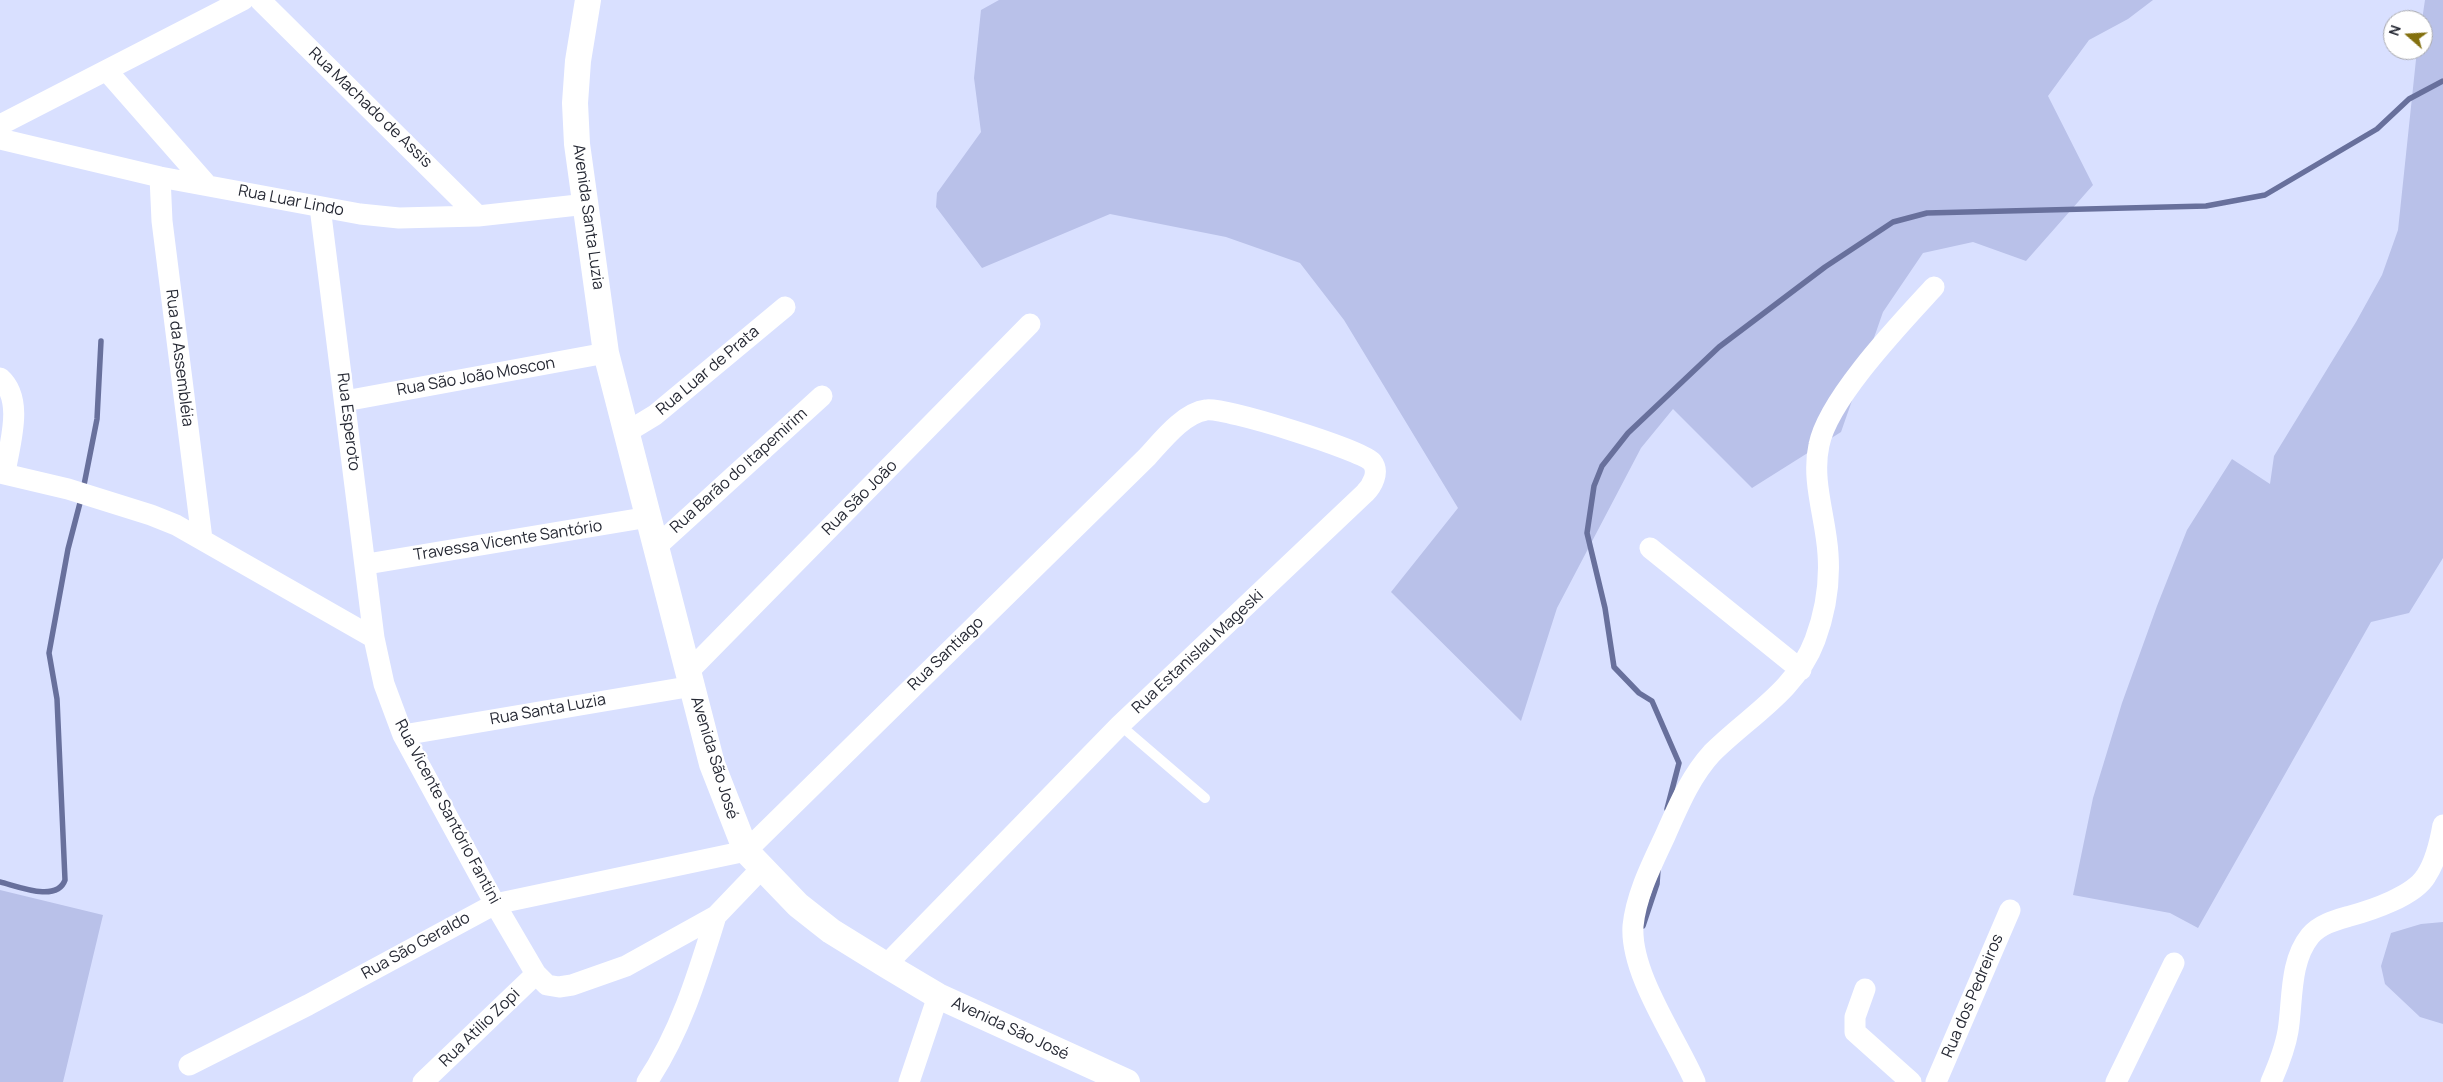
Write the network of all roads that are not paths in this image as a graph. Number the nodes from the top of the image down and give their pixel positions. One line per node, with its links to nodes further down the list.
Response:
1 (243, 0): 4 (street)
2 (260, 0): 11 (street, Rua Machado de Assis)
3 (588, 0): 9 (street, Avenida Santa Luzia)
4 (107, 71): 5 (street); 8 (street)
5 (0, 125)
6 (0, 139): 7 (street, Rua Luar Lindo)
7 (160, 177): 8 (street, Rua Luar Lindo); 23 (street, Rua da Assembléia)
8 (207, 185): 10 (street, Rua Luar Lindo)
9 (587, 204): 11 (street, Rua Luar Lindo); 15 (street, Avenida Santa Luzia)
10 (320, 207): 11 (street, Rua Luar Lindo); 18 (street, Rua Esperoto)
11 (478, 216)
12 (1934, 287): 28 (street)
13 (785, 307): 20 (street, Rua Luar de Prata)
14 (1030, 324): 29 (street, Rua São João)
15 (606, 354): 18 (street, Rua São João Moscon); 20 (street, Avenida Santa Luzia)
16 (0, 378): 21 (street)
17 (822, 396): 24 (street, Rua Barão do Itapemirim)
18 (345, 402): 26 (street, Rua Esperoto)
19 (1205, 410): 30 (street, Rua Estanislau Mageski); 34 (street, Rua Santiago)
20 (627, 432): 22 (street, Avenida São José)
21 (3, 473): 23 (street)
22 (649, 517): 24 (street, Avenida São José); 26 (street, Travessa Vicente Santório)
23 (202, 539): 27 (street)
24 (656, 547): 29 (street, Avenida São José)
25 (1650, 548): 28 (street)
26 (366, 564): 27 (street, Rua Esperoto)
27 (374, 638): 31 (street, Rua Vicente Santório Fantini)
28 (1801, 670): 48 (street)
29 (691, 679): 31 (street, Rua Santa Luzia); 34 (street, Avenida São José)
30 (1120, 725): 32 (lane); 39 (street, Rua Estanislau Mageski)
31 (403, 735): 35 (street, Rua Vicente Santório Fantini)
32 (1205, 798)
33 (2443, 825): 52 (street)
34 (753, 860): 35 (street, Rua São Geraldo); 37 (street, Rua Vicente Santório Fantini); 39 (street, Avenida São José)
35 (495, 904): 40 (street, Rua Vicente Santório Fantini); 43 (street, Rua São Geraldo)
36 (2010, 910): 50 (street, Rua dos Pedreiros)
37 (716, 916): 40 (street, Rua Vicente Santório Fantini); 45 (street)
38 (2174, 963): 51 (street)
39 (886, 964): 42 (street, Avenida São José)
40 (536, 974): 44 (street, Rua Atilio Zopi)
41 (1865, 988): 49 (street)
42 (938, 996): 46 (street); 47 (street, Avenida São José)
43 (189, 1065)
44 (423, 1082)
45 (647, 1082)
46 (909, 1082)
47 (1127, 1082)
48 (1696, 1082)
49 (1911, 1082)
50 (1936, 1082)
51 (2116, 1082)
52 (2271, 1082)

